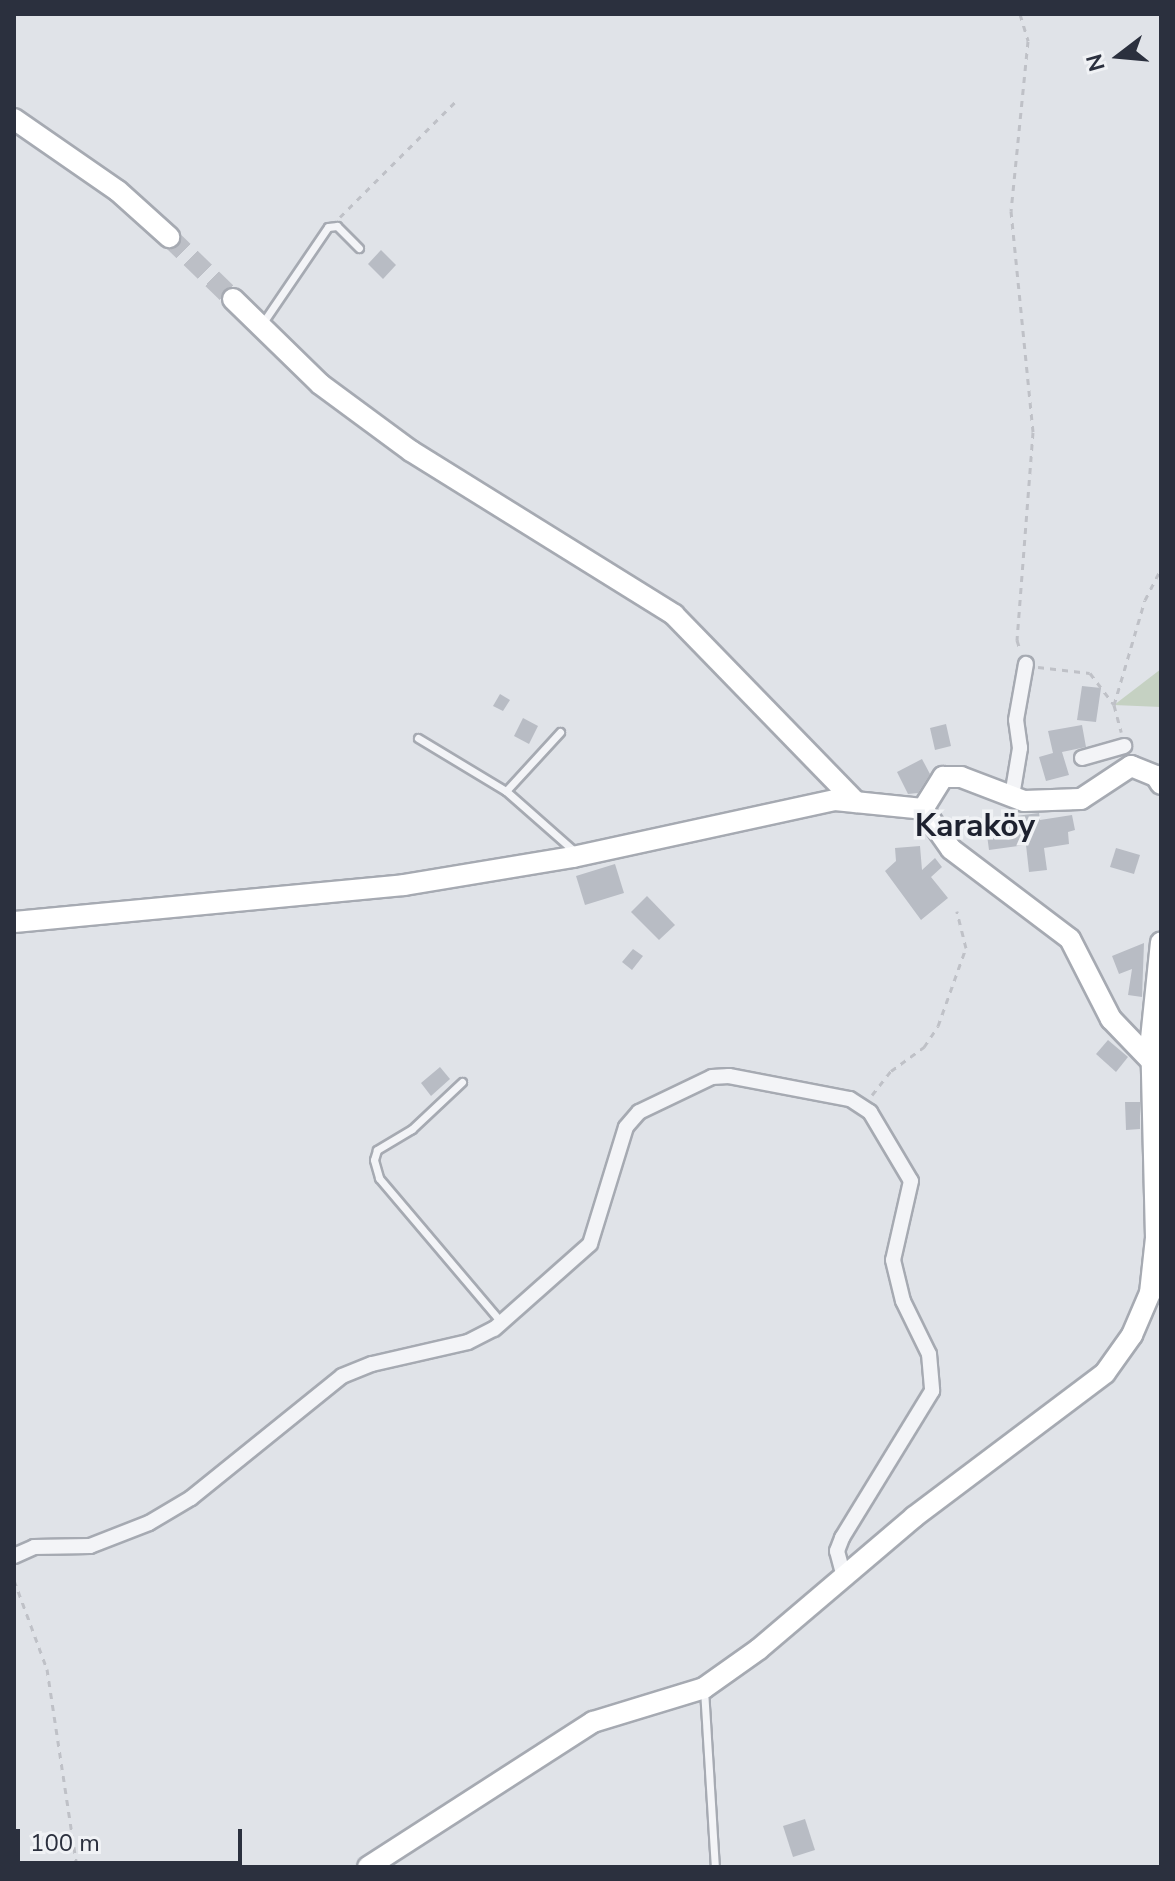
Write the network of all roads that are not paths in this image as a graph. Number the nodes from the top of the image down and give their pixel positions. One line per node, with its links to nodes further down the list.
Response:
1 (14, 119): 2 (street)
2 (169, 237)
3 (359, 248): 5 (lane)
4 (233, 299): 5 (street)
5 (262, 324): 14 (street)
6 (1026, 664): 13 (street)
7 (560, 732): 12 (lane)
8 (418, 738): 12 (lane)
9 (1124, 746): 10 (street)
10 (1082, 758)
11 (1161, 784): 13 (street)
12 (506, 791): 16 (lane)
13 (1012, 796): 15 (street)
14 (856, 802): 15 (street); 16 (street)
15 (923, 809): 20 (street)
16 (579, 855): 17 (street)
17 (14, 922)
18 (1161, 943): 19 (street)
19 (1159, 980): 20 (street)
20 (1157, 1068): 24 (street)
21 (462, 1082): 22 (lane)
22 (501, 1322): 23 (street); 24 (street)
23 (14, 1556)
24 (844, 1578): 25 (street)
25 (704, 1688): 26 (street); 27 (lane)
26 (368, 1867)
27 (715, 1867)

